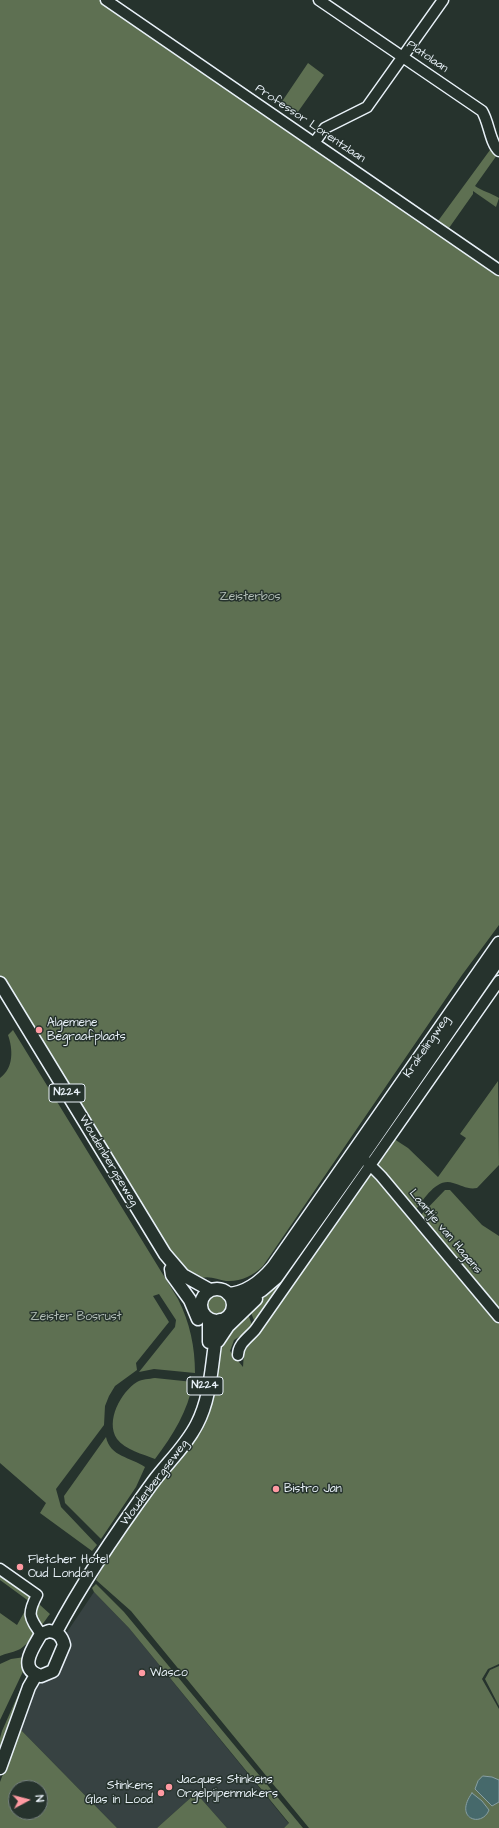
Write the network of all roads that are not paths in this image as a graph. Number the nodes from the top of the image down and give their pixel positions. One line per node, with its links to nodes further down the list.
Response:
1 (106, 0): 5 (street, Professor Lorentzlaan)
2 (319, 0): 4 (street, Platolaan)
3 (443, 0): 4 (street)
4 (402, 56): 5 (street); 6 (street, Platolaan)
5 (314, 143): 7 (street, Professor Lorentzlaan)
6 (499, 151)
7 (499, 270)
8 (499, 943): 12 (main road, Krakelingweg)
9 (499, 959): 12 (main road, Krakelingweg)
10 (499, 981): 12 (street, Krakelingweg)
11 (0, 983): 13 (main road, Woudenbergseweg / N224)
12 (363, 1158): 16 (main road, Krakelingweg); 17 (main road, Krakelingweg); 20 (street, Laantje van Hagens); 23 (street, Krakelingweg)
13 (169, 1260): 14 (main road, Woudenbergseweg / N224); 22 (main road, N224)
14 (183, 1275): 15 (main road, Woudenbergseweg / N224); 18 (main road, Woudenbergseweg / N224)
15 (210, 1290): 17 (main road, N224); 18 (main road)
16 (262, 1290): 19 (main road, Krakelingweg); 22 (main road)
17 (228, 1294): 19 (main road)
18 (201, 1302): 21 (main road, N224)
19 (233, 1306): 21 (main road)
20 (499, 1317)
21 (215, 1320): 22 (main road, N224)
22 (212, 1345): 25 (main road, Woudenbergseweg / N224)
23 (238, 1355)
24 (0, 1568): 26 (street)
25 (56, 1632): 26 (main road); 27 (main road)
26 (40, 1634): 27 (main road)
27 (36, 1675): 28 (main road)
28 (0, 1768)

